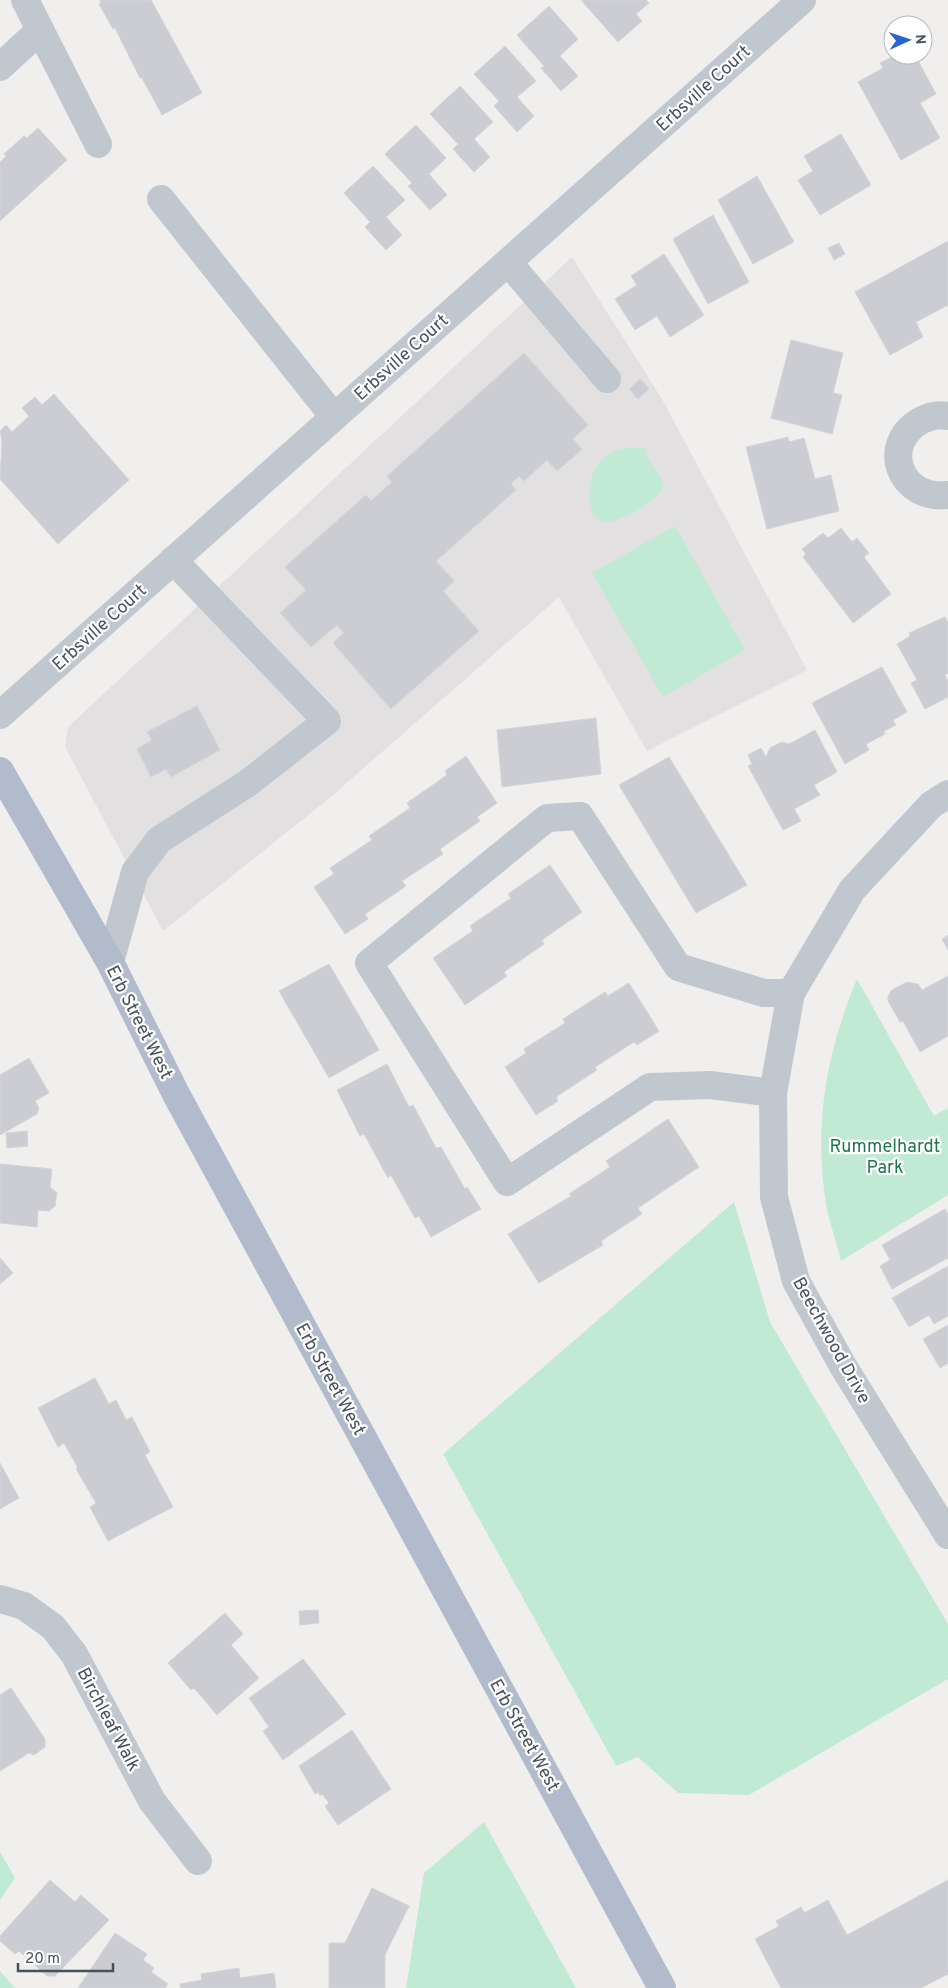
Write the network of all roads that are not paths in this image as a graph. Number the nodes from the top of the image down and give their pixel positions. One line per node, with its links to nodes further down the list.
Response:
1 (25, 0): 3 (street)
2 (802, 0): 7 (street, Erbsville Court)
3 (40, 30): 4 (street); 5 (street)
4 (0, 67)
5 (98, 144)
6 (161, 199): 10 (street)
7 (508, 262): 8 (street); 10 (street, Erbsville Court)
8 (607, 379)
9 (948, 416): 11 (street)
10 (334, 417): 12 (street, Erbsville Court)
11 (948, 495)
12 (173, 560): 13 (street, Erbsville Court); 16 (street)
13 (0, 714)
14 (0, 771): 16 (main road, Erb Street West)
15 (948, 794): 17 (street, Beechwood Drive)
16 (110, 962): 22 (main road, Erb Street West)
17 (791, 993): 18 (street, Beechwood Drive); 18 (street)
18 (773, 1093): 19 (street, Beechwood Drive)
19 (948, 1535)
20 (0, 1599): 21 (street, Birchleaf Walk)
21 (198, 1861)
22 (662, 1988)

